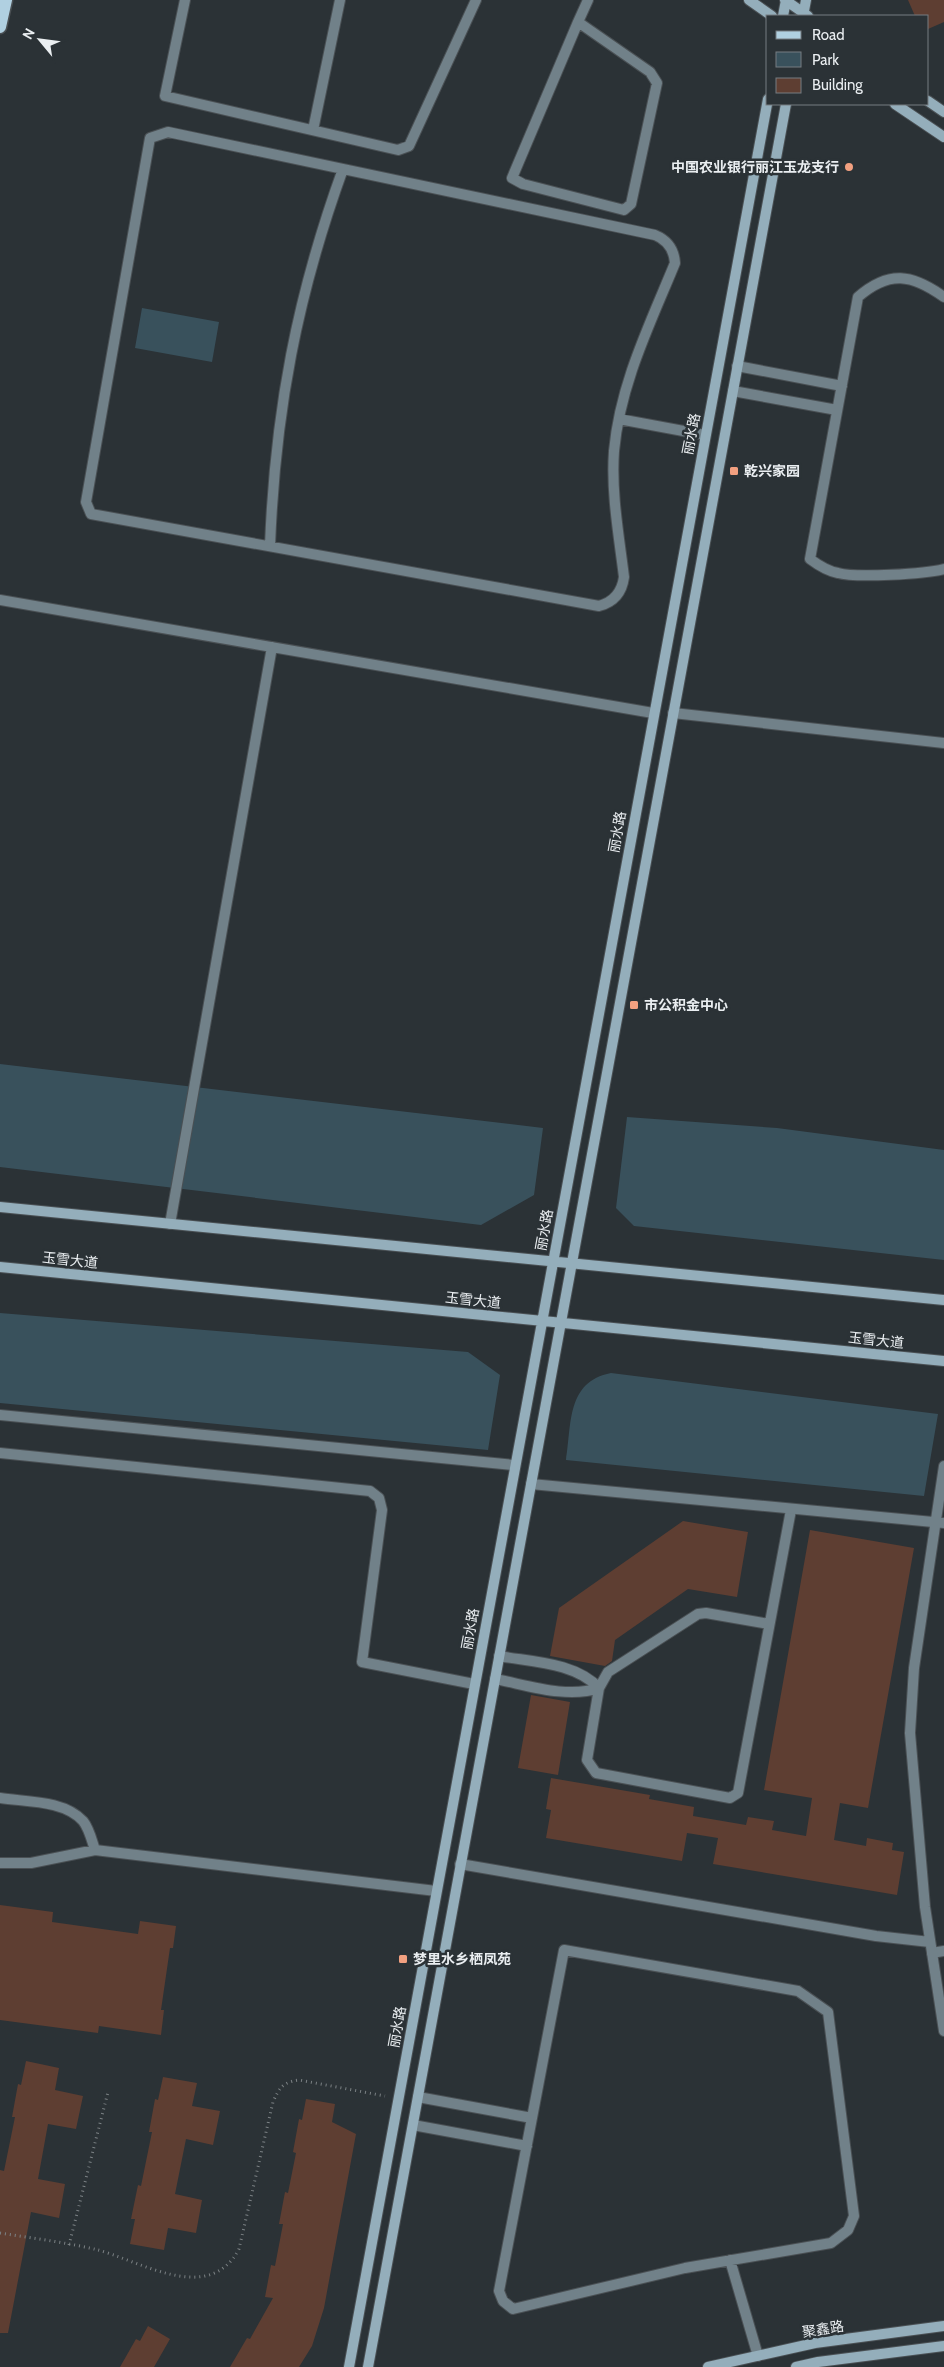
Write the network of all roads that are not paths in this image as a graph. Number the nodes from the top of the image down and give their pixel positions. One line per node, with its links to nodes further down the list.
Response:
1 (6, 0): 13 (main road)
2 (185, 0): 19 (street)
3 (340, 0): 19 (street)
4 (476, 0): 19 (street)
5 (588, 0): 12 (street)
6 (749, 0): 9 (street)
7 (786, 0): 10 (street); 11 (street)
8 (806, 0): 11 (street)
9 (771, 15)
10 (783, 15)
11 (805, 15)
12 (578, 22): 12 (street)
13 (0, 27)
14 (929, 102): 18 (street)
15 (767, 105): 28 (street, 丽水路)
16 (786, 105): 23 (street)
17 (896, 105): 20 (street)
18 (944, 112)
19 (313, 130)
20 (944, 137)
21 (343, 169): 27 (street); 29 (street); 29 (street)
22 (944, 297): 24 (street)
23 (738, 366): 24 (street); 25 (street)
24 (842, 386): 26 (street)
25 (733, 391): 26 (street); 34 (street)
26 (837, 410): 30 (street)
27 (619, 419): 28 (street); 29 (street)
28 (705, 435): 33 (street, 丽水路)
29 (270, 546)
30 (944, 569)
31 (0, 600): 32 (street)
32 (272, 647): 33 (street); 37 (street)
33 (653, 713): 38 (street, 丽水路)
34 (673, 713): 35 (street); 39 (street)
35 (944, 743)
36 (0, 1207): 37 (street)
37 (170, 1224): 38 (street)
38 (552, 1262): 39 (street); 42 (street, 丽水路)
39 (571, 1264): 41 (street); 43 (street)
40 (0, 1267): 42 (street, 玉雪大道)
41 (944, 1300)
42 (541, 1321): 43 (street, 玉雪大道); 47 (street, 丽水路)
43 (560, 1323): 44 (street, 玉雪大道); 49 (street)
44 (944, 1361)
45 (0, 1415): 47 (street)
46 (0, 1453): 55 (street)
47 (514, 1466): 55 (street, 丽水路)
48 (944, 1466): 51 (street)
49 (530, 1484): 50 (street); 53 (street)
50 (791, 1510): 51 (street); 52 (street)
51 (940, 1523): 62 (street)
52 (769, 1624): 56 (street); 56 (street)
53 (499, 1656): 54 (street); 56 (street)
54 (494, 1679): 56 (street); 60 (street)
55 (474, 1684): 61 (street, 丽水路)
56 (599, 1688)
57 (0, 1798): 58 (street)
58 (95, 1850): 59 (street); 61 (street)
59 (0, 1863)
60 (460, 1864): 62 (street); 66 (street)
61 (436, 1891): 74 (street, 丽水路)
62 (930, 1942): 64 (street)
63 (944, 1951): 64 (street)
64 (932, 1953): 65 (street)
65 (944, 2030)
66 (418, 2097): 67 (street); 68 (street)
67 (532, 2118): 69 (street); 70 (street)
68 (412, 2125): 69 (street); 75 (street)
69 (527, 2146): 70 (street)
70 (730, 2260): 73 (street)
71 (944, 2326): 73 (street, 聚鑫路)
72 (944, 2346): 77 (street)
73 (758, 2356): 76 (street, 聚鑫路)
74 (349, 2367)
75 (368, 2367)
76 (708, 2367)
77 (796, 2367)

